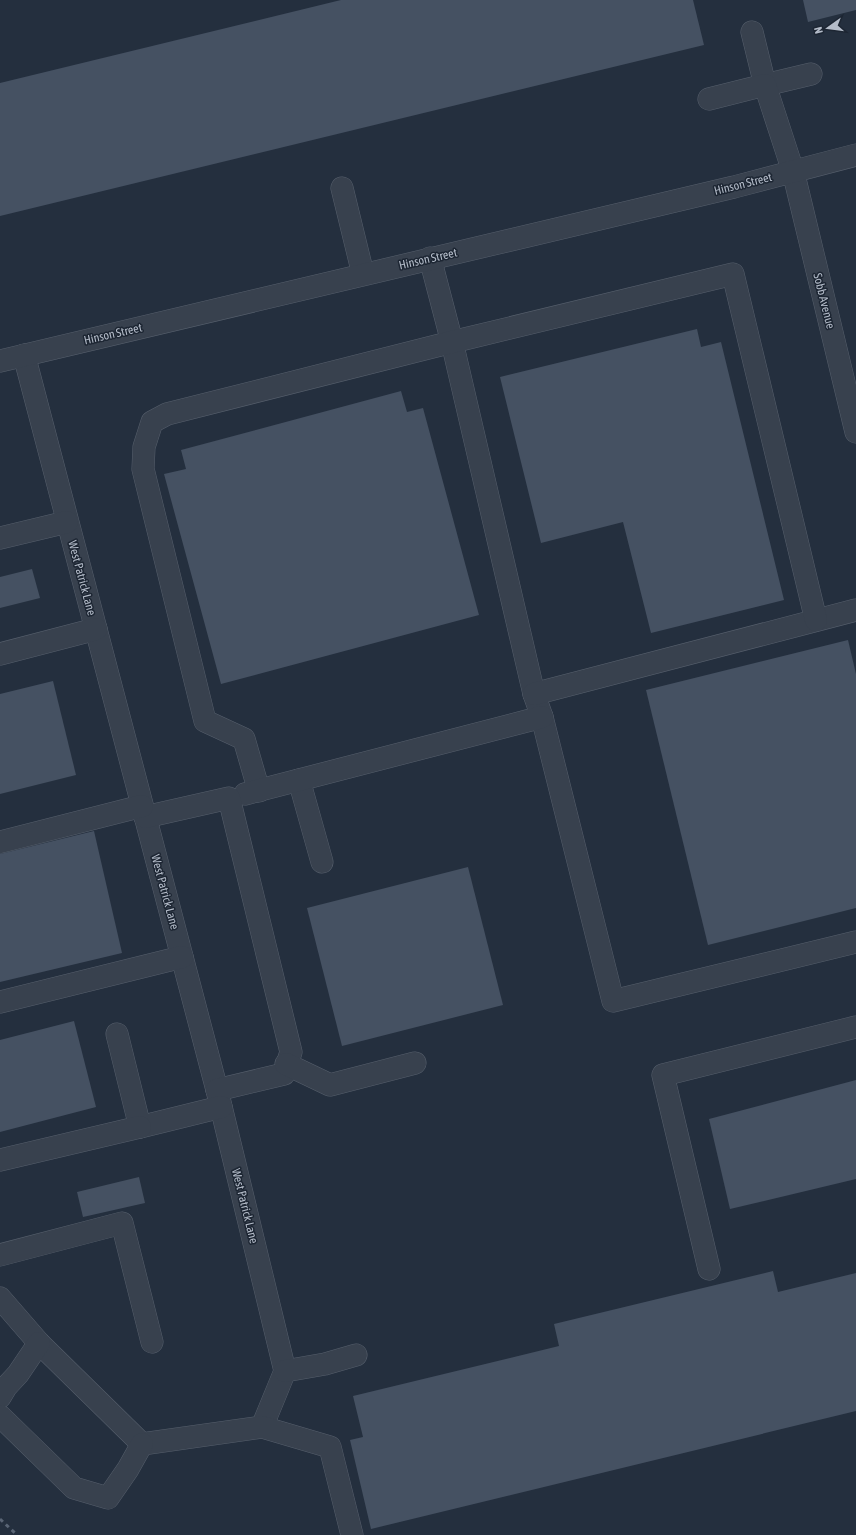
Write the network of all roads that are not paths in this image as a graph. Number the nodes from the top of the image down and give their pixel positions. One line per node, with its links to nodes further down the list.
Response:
1 (752, 32): 3 (street, Sobb Avenue)
2 (811, 74): 3 (street)
3 (765, 85): 4 (street); 6 (street, Sobb Avenue)
4 (709, 99)
5 (856, 155): 6 (street, Hinson Street)
6 (793, 171): 8 (street, Hinson Street); 13 (street, Sobb Avenue)
7 (342, 188): 9 (street)
8 (430, 258): 9 (street, Hinson Street); 10 (street)
9 (364, 274): 11 (street, Hinson Street)
10 (452, 342): 17 (street); 20 (street); 23 (street)
11 (24, 355): 12 (street, Hinson Street); 14 (street, West Patrick Lane)
12 (0, 361)
13 (856, 432)
14 (67, 522): 15 (street); 18 (street, West Patrick Lane)
15 (0, 538)
16 (856, 610): 17 (street)
17 (816, 620): 20 (street)
18 (96, 629): 19 (street); 25 (street, West Patrick Lane)
19 (0, 654)
20 (534, 694): 21 (street)
21 (542, 717): 22 (street); 28 (street)
22 (299, 780): 23 (street); 27 (street)
23 (259, 790): 24 (street)
24 (229, 798): 25 (street); 34 (street)
25 (144, 812): 26 (street); 29 (street, West Patrick Lane)
26 (0, 842)
27 (322, 862)
28 (856, 942)
29 (182, 957): 30 (street); 35 (street, West Patrick Lane)
30 (0, 1002)
31 (856, 1027): 39 (street)
32 (117, 1034): 36 (street)
33 (415, 1063): 34 (street)
34 (286, 1064): 35 (street)
35 (219, 1099): 36 (street); 44 (street, West Patrick Lane)
36 (140, 1127): 37 (street)
37 (0, 1160)
38 (0, 1254): 41 (street)
39 (709, 1269)
40 (0, 1298): 42 (street)
41 (152, 1342)
42 (39, 1343): 45 (street); 48 (street)
43 (356, 1356): 44 (street)
44 (285, 1371): 47 (street)
45 (0, 1397)
46 (0, 1416): 48 (street)
47 (262, 1427): 48 (street); 49 (street)
48 (142, 1444)
49 (352, 1535)

